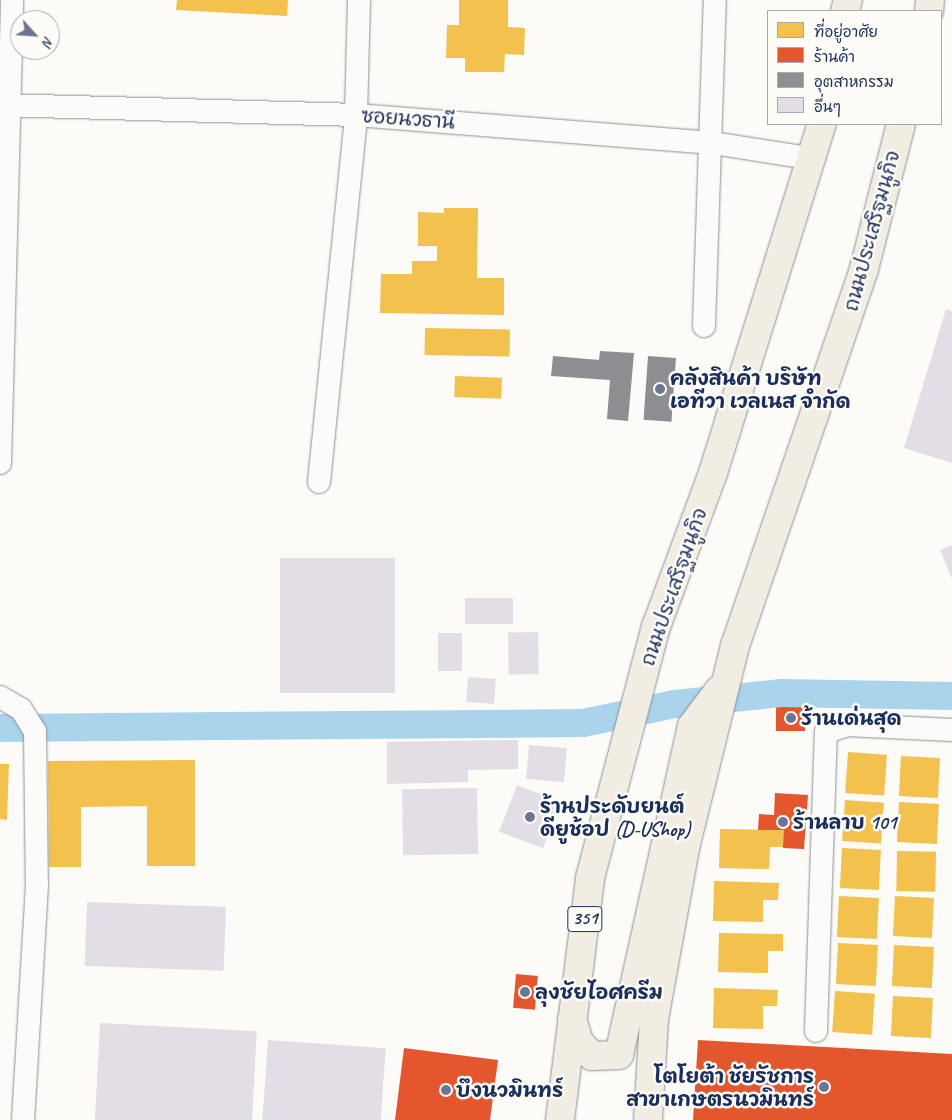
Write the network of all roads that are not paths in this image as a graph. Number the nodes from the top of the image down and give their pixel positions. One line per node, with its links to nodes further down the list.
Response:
1 (12, 0): 4 (street)
2 (359, 0): 5 (street)
3 (715, 0): 8 (street)
4 (5, 105): 5 (street, ซอยนวธานี); 11 (street)
5 (356, 115): 8 (street, ซอยนวธานี); 12 (street)
6 (822, 125): 9 (main road, ถนนประเสริฐมนูกิจ / 351)
7 (901, 125): 14 (main road, ถนนประเสริฐมนูกิจ)
8 (713, 143): 9 (street, ซอยนวธานี); 10 (street)
9 (814, 159): 16 (main road, ถนนประเสริฐมนูกิจ / 351)
10 (704, 326)
11 (0, 463)
12 (319, 482)
13 (0, 698): 18 (street)
14 (707, 719): 16 (main road); 20 (main road, ถนนประเสริฐมนูกิจ)
15 (952, 730): 17 (street)
16 (571, 1017): 19 (main road, ถนนประเสริฐมนูกิจ / 351)
17 (816, 1031)
18 (24, 1120)
19 (560, 1120)
20 (648, 1120)

